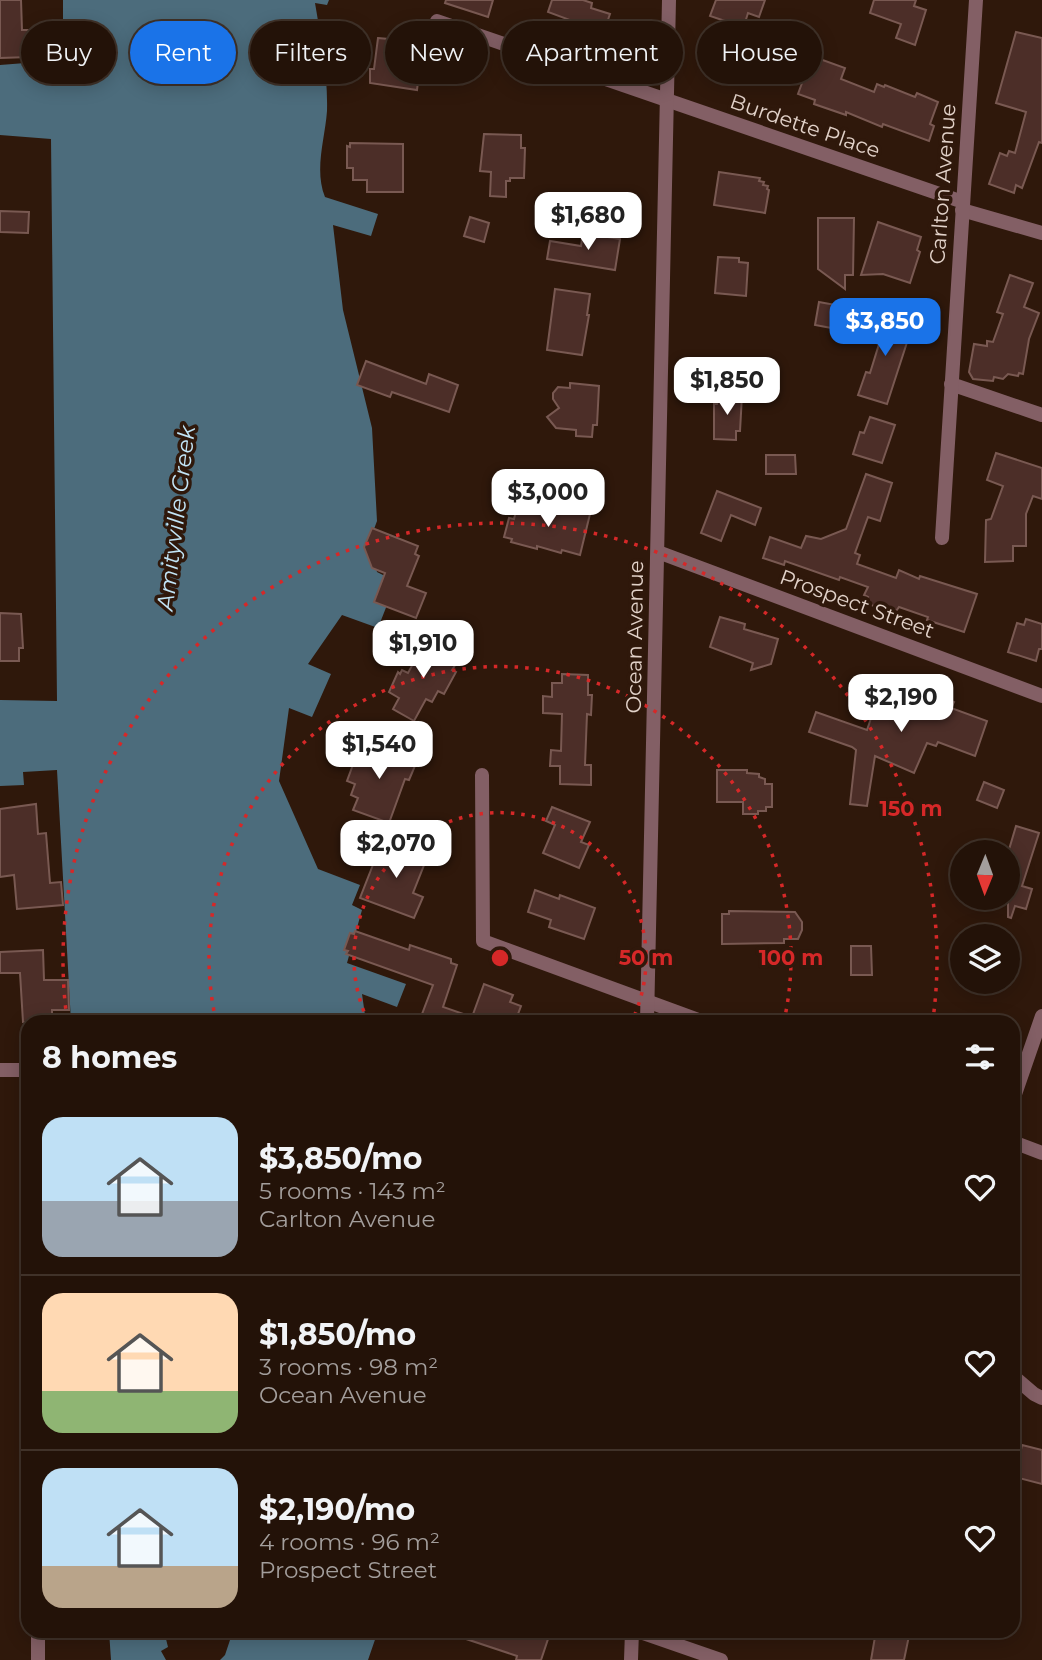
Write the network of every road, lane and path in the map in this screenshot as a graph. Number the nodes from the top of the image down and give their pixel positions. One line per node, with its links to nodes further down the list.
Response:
1 (669, 0): 4 (street, Ocean Avenue)
2 (976, 0): 5 (street, Carlton Avenue)
3 (488, 39): 4 (street, Burdette Place)
4 (667, 102): 5 (street, Burdette Place); 10 (street, Ocean Avenue)
5 (962, 206): 6 (street, Burdette Place); 7 (street, Carlton Avenue)
6 (1042, 233)
7 (951, 384): 8 (street); 9 (street, Carlton Avenue)
8 (1042, 415)
9 (942, 538)
10 (658, 552): 11 (street, Prospect Street); 13 (street, Ocean Avenue)
11 (1042, 696)
12 (482, 775): 13 (street)
13 (648, 1000): 14 (street, Ocean Avenue); 15 (street)
14 (647, 1015)
15 (686, 1015)
16 (1042, 1016): 19 (street)
17 (0, 1070): 18 (street)
18 (21, 1070)
19 (1020, 1080)
20 (1020, 1145): 21 (street)
21 (1042, 1153)
22 (1020, 1382): 23 (street)
23 (1042, 1398)
24 (38, 1638): 27 (street)
25 (633, 1638): 28 (street)
26 (655, 1638): 29 (street)
27 (38, 1660)
28 (631, 1660)
29 (721, 1660)

